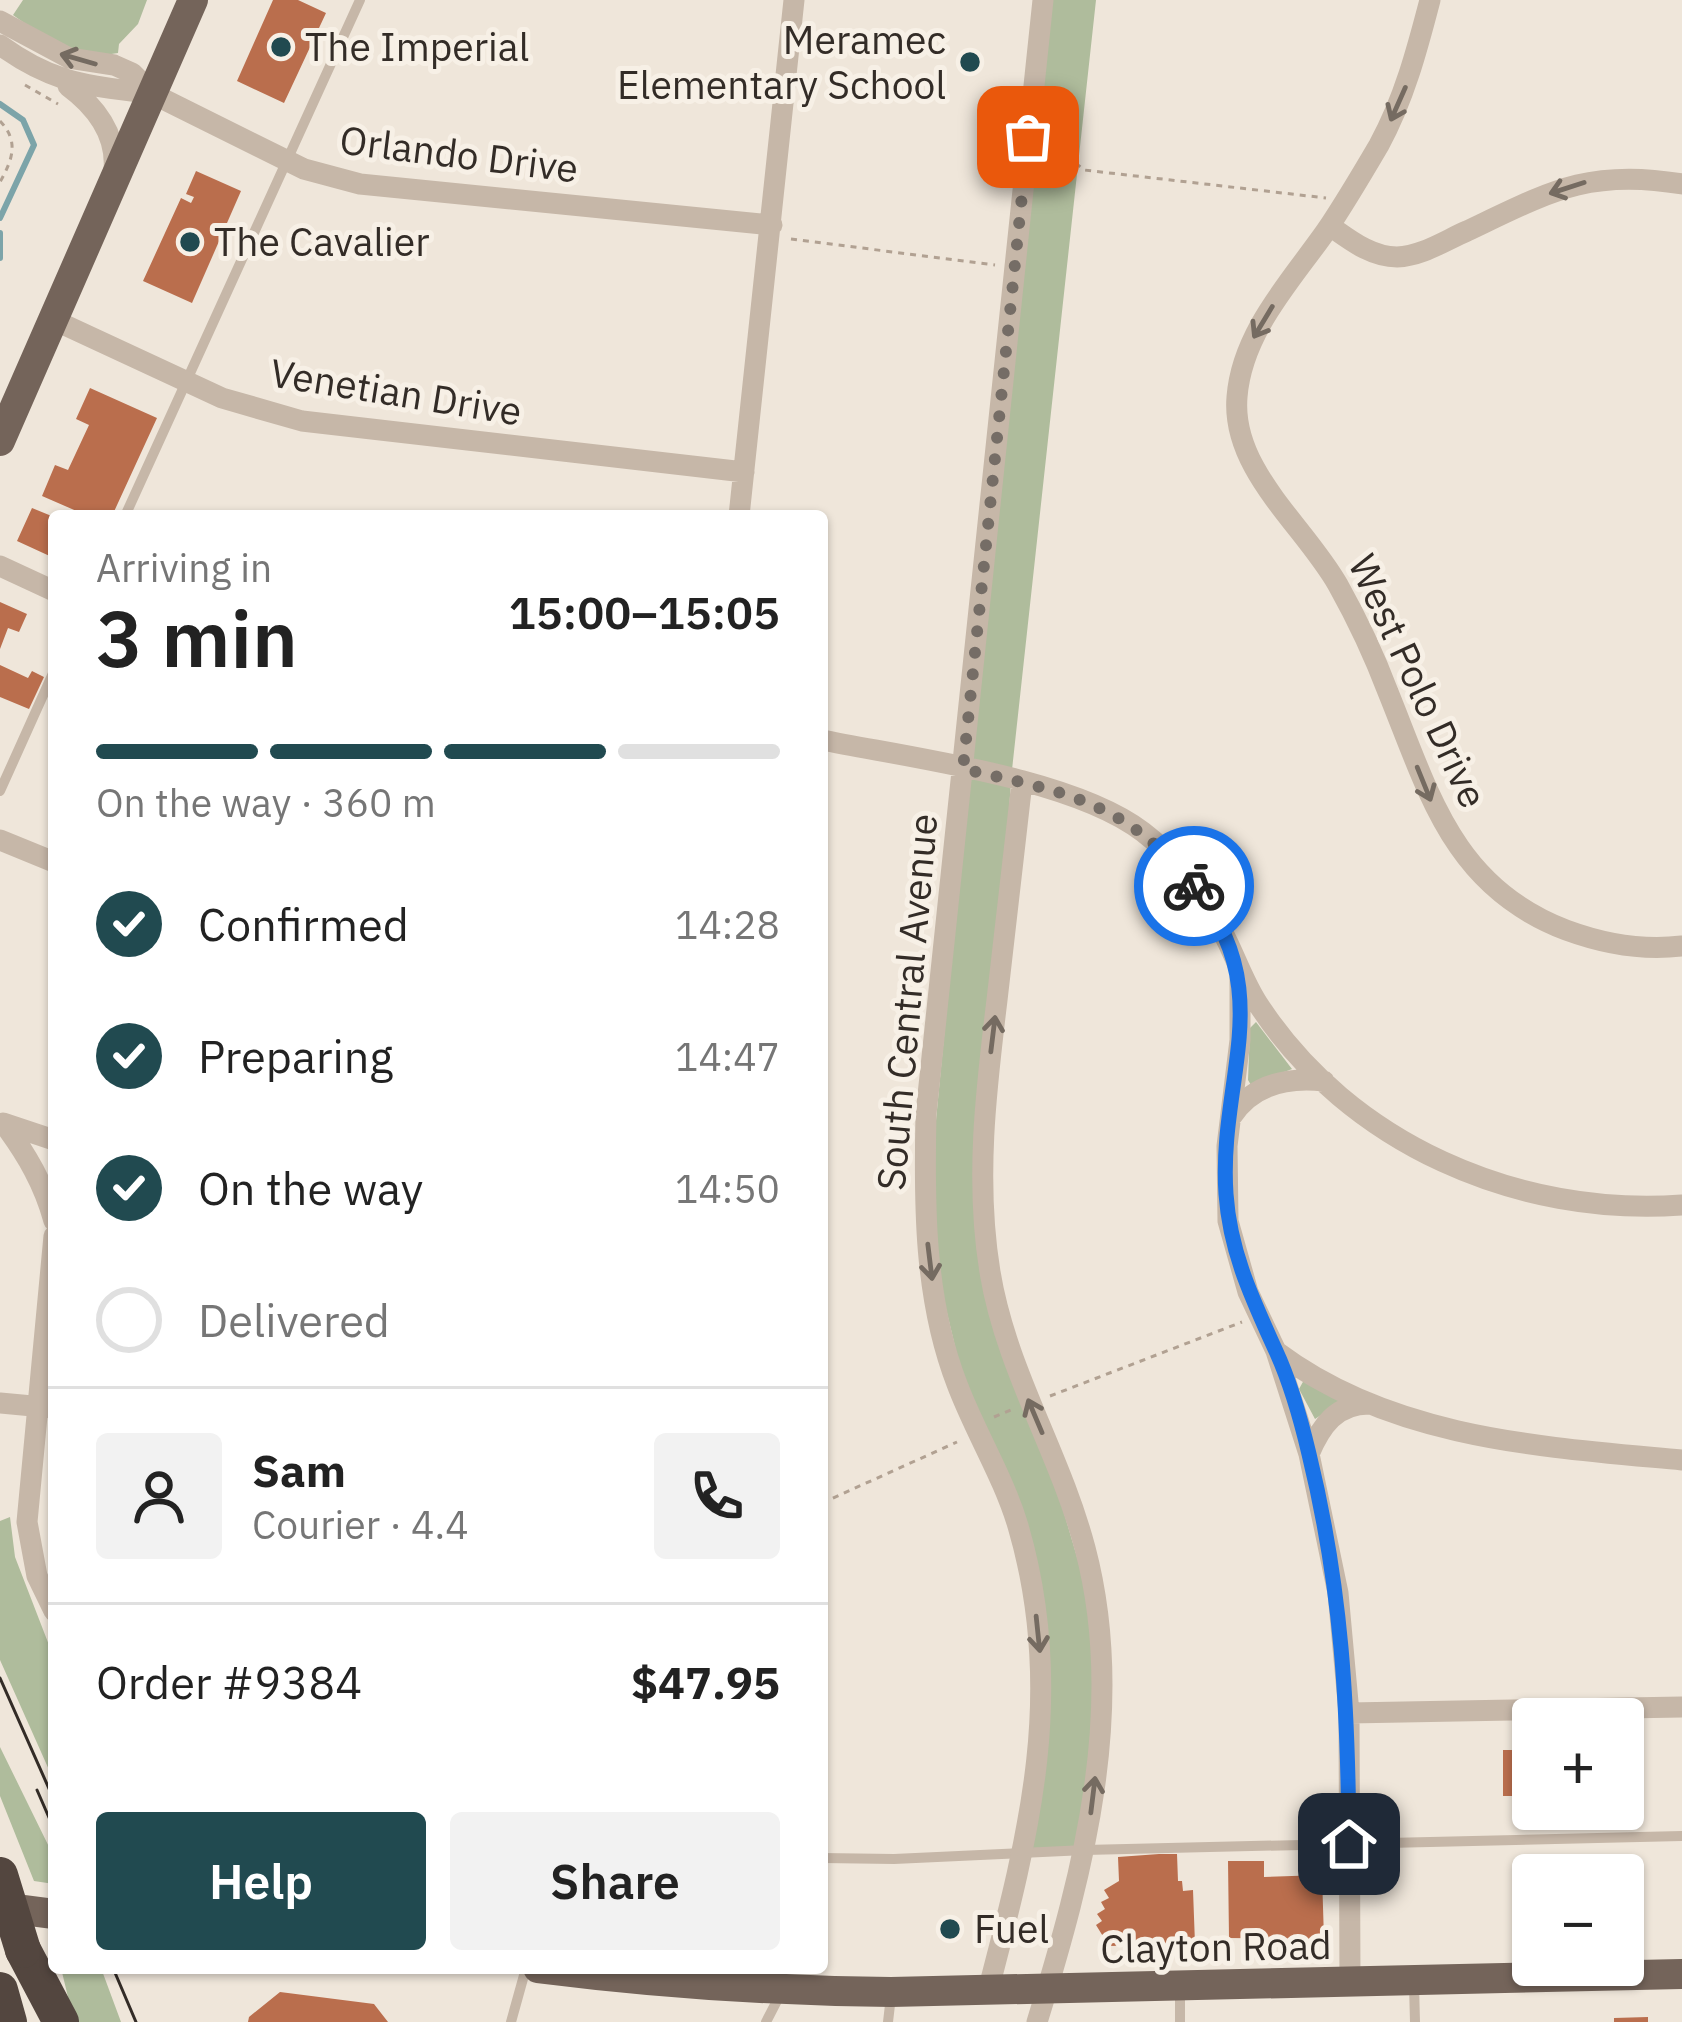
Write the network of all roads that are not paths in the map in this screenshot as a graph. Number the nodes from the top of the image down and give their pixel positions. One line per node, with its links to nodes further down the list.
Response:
1 (193, 0): 9 (main road)
2 (361, 0): 10 (lane)
3 (794, 0): 14 (street)
4 (1043, 0): 25 (street, South Central Avenue)
5 (1430, 0): 13 (street, West Polo Drive, one-way to 13)
6 (0, 21): 9 (street, one-way to 6)
7 (0, 45): 8 (street)
8 (63, 82): 9 (street); 12 (street)
9 (153, 94): 10 (street, Orlando Drive); 12 (main road)
10 (287, 160): 14 (street, Orlando Drive); 16 (lane)
11 (1682, 184): 13 (street, one-way to 13)
12 (112, 190): 15 (main road)
13 (1330, 226): 30 (street, West Polo Drive, one-way to 30)
14 (772, 231): 18 (street)
15 (54, 320): 16 (street, Venetian Drive); 17 (main road)
16 (187, 382): 18 (street, Venetian Drive); 19 (lane)
17 (0, 441)
18 (744, 472): 20 (street)
19 (128, 510)
20 (740, 510)
21 (0, 566): 22 (street)
22 (48, 588)
23 (48, 684): 27 (lane)
24 (828, 741): 25 (street)
25 (963, 769): 26 (street); 51 (street, South Central Avenue, one-way to 51)
26 (1022, 782): 31 (street); 50 (street, one-way to 26)
27 (0, 790)
28 (0, 840): 29 (street)
29 (48, 860)
30 (1682, 946)
31 (1239, 970): 32 (street); 33 (street)
32 (1324, 1082): 33 (street); 37 (street)
33 (1232, 1116): 39 (street)
34 (2, 1123): 35 (street); 36 (street)
35 (48, 1138)
36 (48, 1198)
37 (1679, 1207)
38 (48, 1350): 42 (street)
39 (1276, 1351): 41 (street); 43 (street)
40 (0, 1403): 42 (street)
41 (1370, 1404): 43 (street); 44 (street)
42 (45, 1407): 45 (street)
43 (1309, 1454): 47 (street)
44 (1682, 1460)
45 (48, 1598)
46 (1682, 1707): 47 (street)
47 (1349, 1713): 49 (street)
48 (1682, 1836): 49 (lane)
49 (1349, 1844): 50 (lane); 62 (street)
50 (1084, 1850): 51 (lane); 65 (street)
51 (1021, 1853): 52 (lane); 66 (street, South Central Avenue)
52 (828, 1858)
53 (0, 1875): 56 (highway, bridge)
54 (0, 1907): 55 (main road)
55 (48, 1912)
56 (23, 1950): 69 (highway); 70 (highway)
57 (1682, 1973): 61 (main road, Clayton Road)
58 (524, 1974): 71 (lane)
59 (585, 1974): 60 (main road, Clayton Road)
60 (783, 1980): 67 (main road, Clayton Road); 72 (lane)
61 (1414, 1982): 62 (main road, Clayton Road); 75 (lane)
62 (1350, 1983): 63 (main road, Clayton Road)
63 (1180, 1988): 65 (main road, Clayton Road); 74 (lane)
64 (0, 1990): 68 (highway)
65 (1046, 1990): 66 (main road, Clayton Road); 73 (street)
66 (988, 1991): 67 (main road, Clayton Road)
67 (889, 2007)
68 (9, 2022)
69 (42, 2022)
70 (61, 2022)
71 (511, 2022)
72 (766, 2022)
73 (1037, 2022)
74 (1180, 2022)
75 (1415, 2022)

